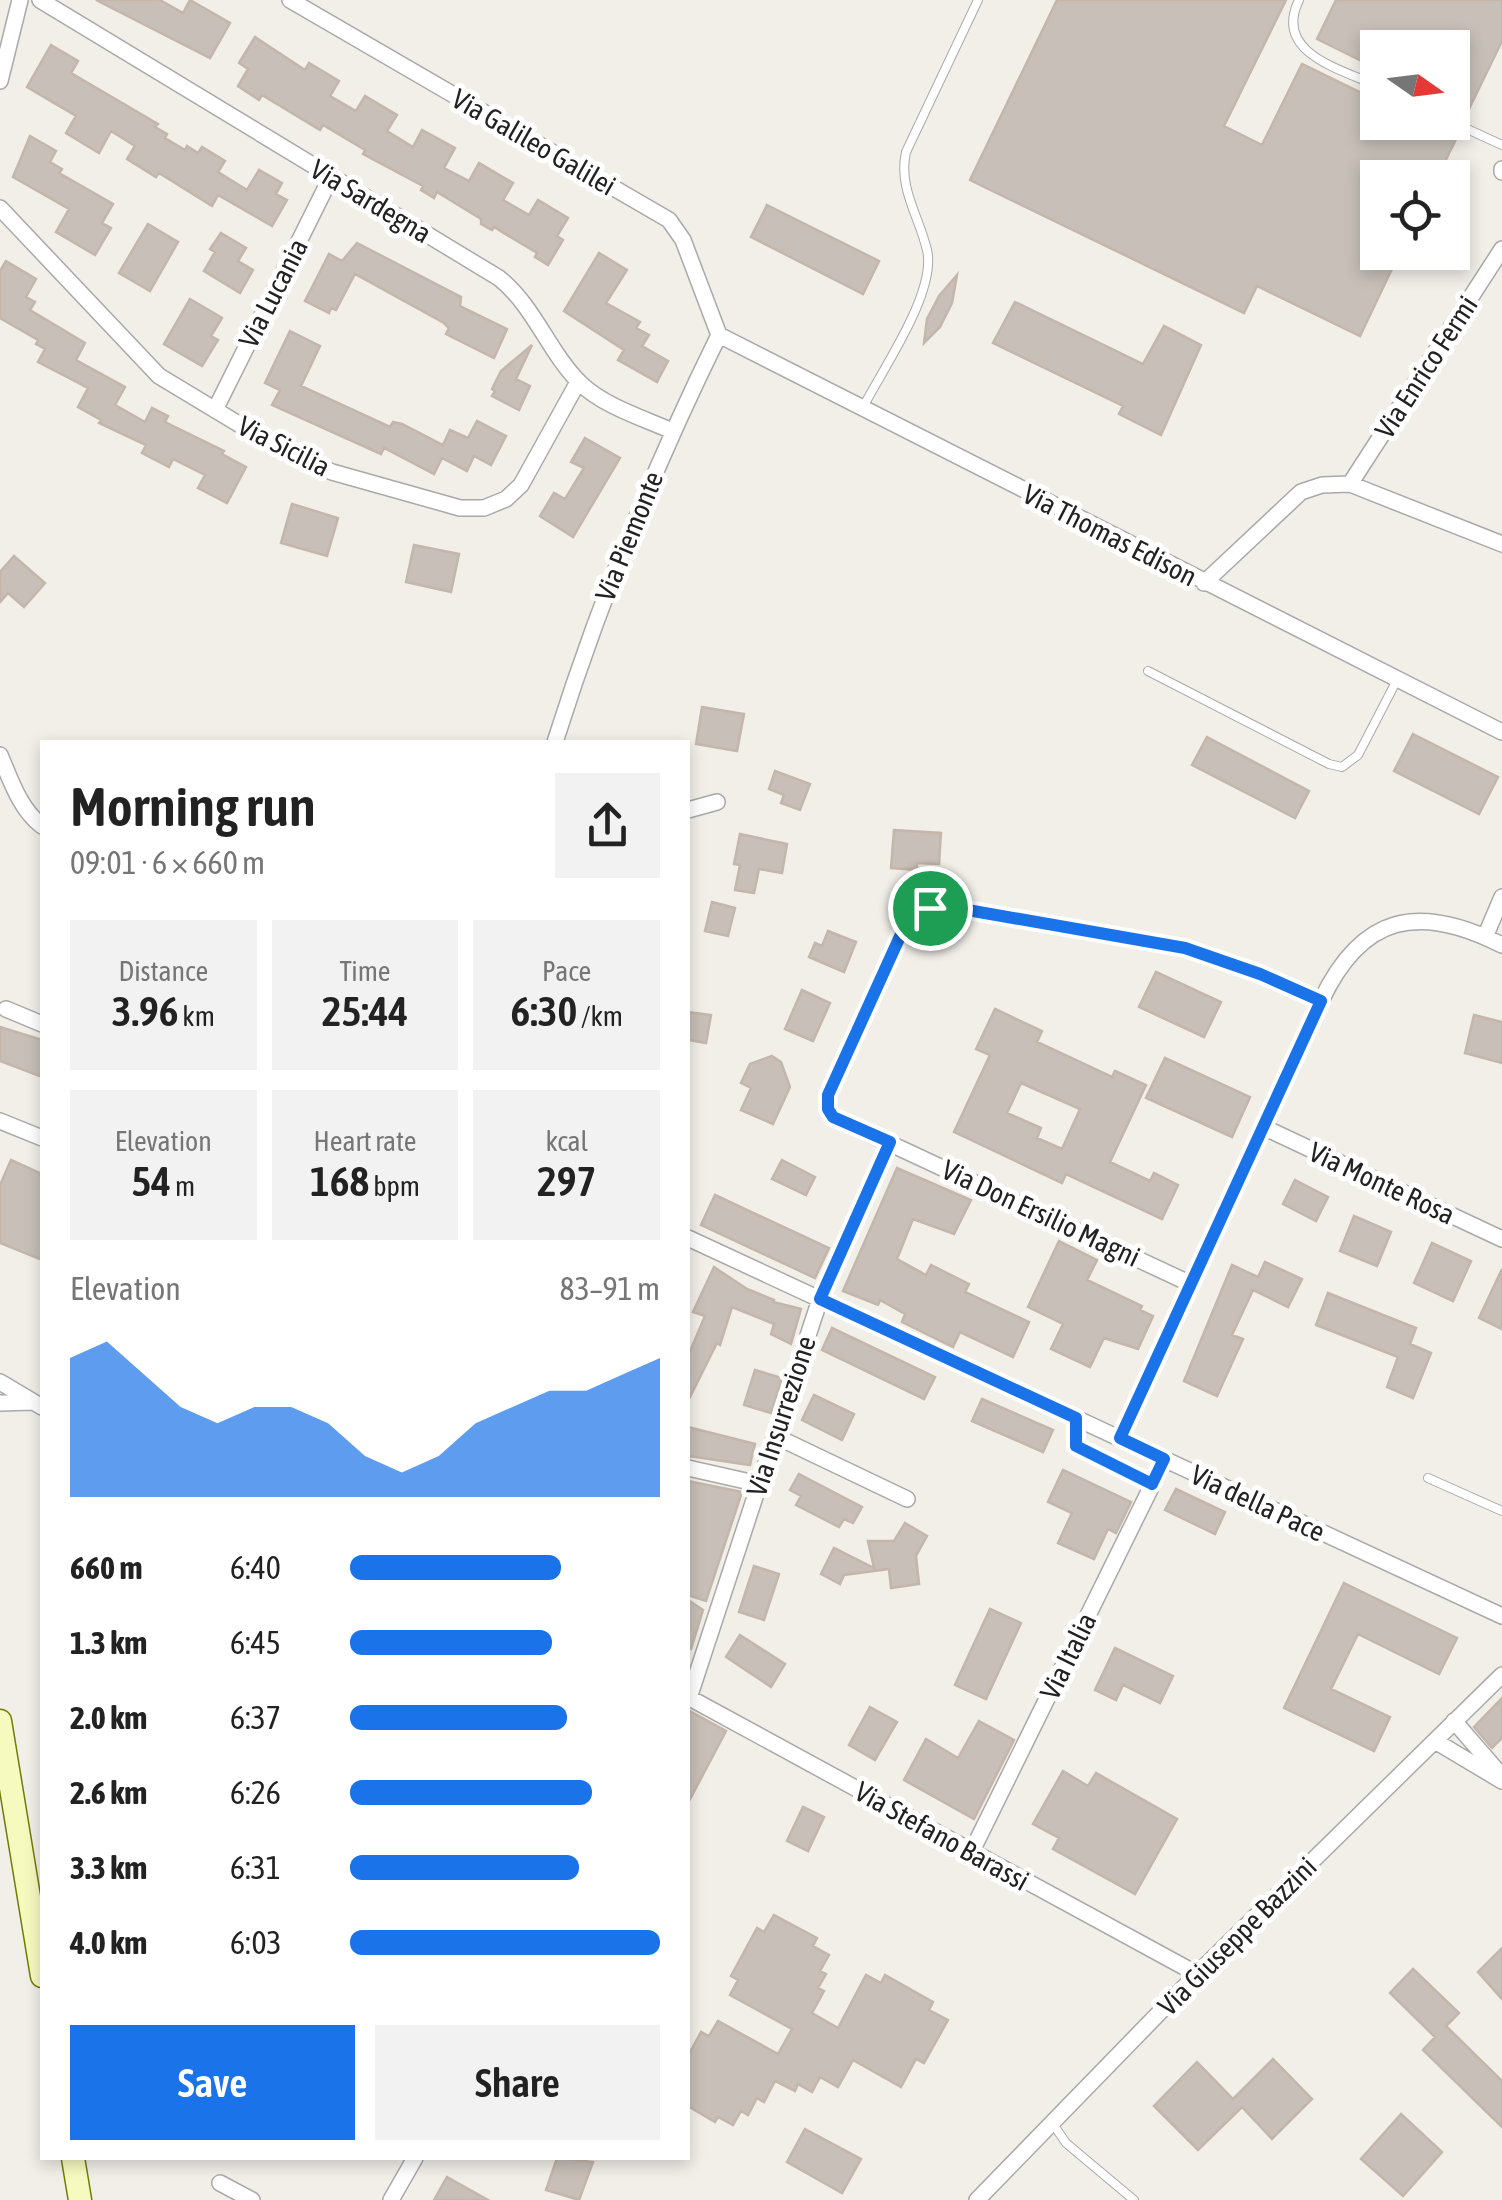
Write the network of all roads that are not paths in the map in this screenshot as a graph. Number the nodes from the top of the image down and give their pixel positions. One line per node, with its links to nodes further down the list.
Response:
1 (20, 0): 7 (street)
2 (40, 0): 10 (street, Via Sardegna)
3 (290, 0): 13 (street, Via Galileo Galilei)
4 (978, 0): 15 (lane)
5 (1299, 0): 6 (lane)
6 (1360, 78)
7 (0, 81)
8 (1470, 130): 9 (lane)
9 (1502, 145)
10 (331, 177): 14 (street, Via Sardegna); 16 (street, Via Lucania)
11 (0, 208): 16 (street, Via Sicilia)
12 (1502, 249): 18 (street, Via Enrico Fermi)
13 (719, 336): 15 (street, Via Thomas Edison); 17 (street, Via Piemonte)
14 (578, 382): 16 (street, Via Sicilia); 17 (street, Via Sardegna)
15 (862, 408): 20 (street, Via Thomas Edison)
16 (214, 410)
17 (672, 432): 24 (street, Via Piemonte)
18 (1350, 484): 19 (street); 20 (street)
19 (1502, 544)
20 (1204, 583): 22 (street, Via Thomas Edison)
21 (1148, 670): 22 (lane)
22 (1397, 680): 23 (street, Via Thomas Edison)
23 (1502, 732)
24 (555, 740)
25 (0, 755): 28 (street)
26 (717, 802): 27 (street)
27 (690, 809)
28 (40, 824)
29 (1502, 897): 30 (street)
30 (1485, 937): 31 (street); 32 (street)
31 (1502, 945)
32 (1321, 1001): 36 (street); 38 (street, Via Don Ersilio Magni)
33 (6, 1009): 34 (street)
34 (40, 1023)
35 (0, 1121): 37 (street)
36 (1263, 1128): 40 (street, Via Monte Rosa); 41 (street)
37 (40, 1137)
38 (890, 1142): 41 (street, Via Don Ersilio Magni); 42 (street, Via Insurrezione)
39 (690, 1239): 42 (street, Via della Pace)
40 (1502, 1240)
41 (1191, 1284): 48 (street)
42 (820, 1299): 46 (street, Via della Pace); 47 (street, Via Insurrezione)
43 (0, 1382): 45 (street)
44 (0, 1403): 45 (street)
45 (38, 1404)
46 (1076, 1418): 48 (street, Via della Pace); 53 (lane)
47 (775, 1436): 52 (street, Via Insurrezione); 54 (street)
48 (1120, 1438): 49 (street, Via della Pace)
49 (1164, 1459): 53 (street, Via Italia); 56 (street, Via della Pace)
50 (690, 1468): 52 (street)
51 (1428, 1478): 55 (lane)
52 (760, 1484): 58 (street, Via Insurrezione)
53 (1152, 1484): 64 (street, Via Italia)
54 (908, 1499)
55 (1502, 1512)
56 (1502, 1616)
57 (1502, 1675): 61 (street, Via Giuseppe Bazzini)
58 (690, 1691)
59 (690, 1698): 64 (street, Via Stefano Barassi)
60 (0, 1721): 65 (main road)
61 (1454, 1722): 62 (street, Via Giuseppe Bazzini); 63 (street)
62 (1435, 1741): 63 (street); 66 (street, Via Giuseppe Bazzini)
63 (1502, 1779)
64 (971, 1853): 66 (street, Via Stefano Barassi)
65 (40, 1964)
66 (1196, 1974): 67 (street, Via Giuseppe Bazzini)
67 (1053, 2124): 74 (street, Via Giuseppe Bazzini); 75 (lane)
68 (73, 2160): 71 (main road)
69 (414, 2160): 73 (street)
70 (220, 2183): 72 (street)
71 (80, 2200)
72 (252, 2200)
73 (392, 2200)
74 (977, 2200)
75 (1134, 2200)

